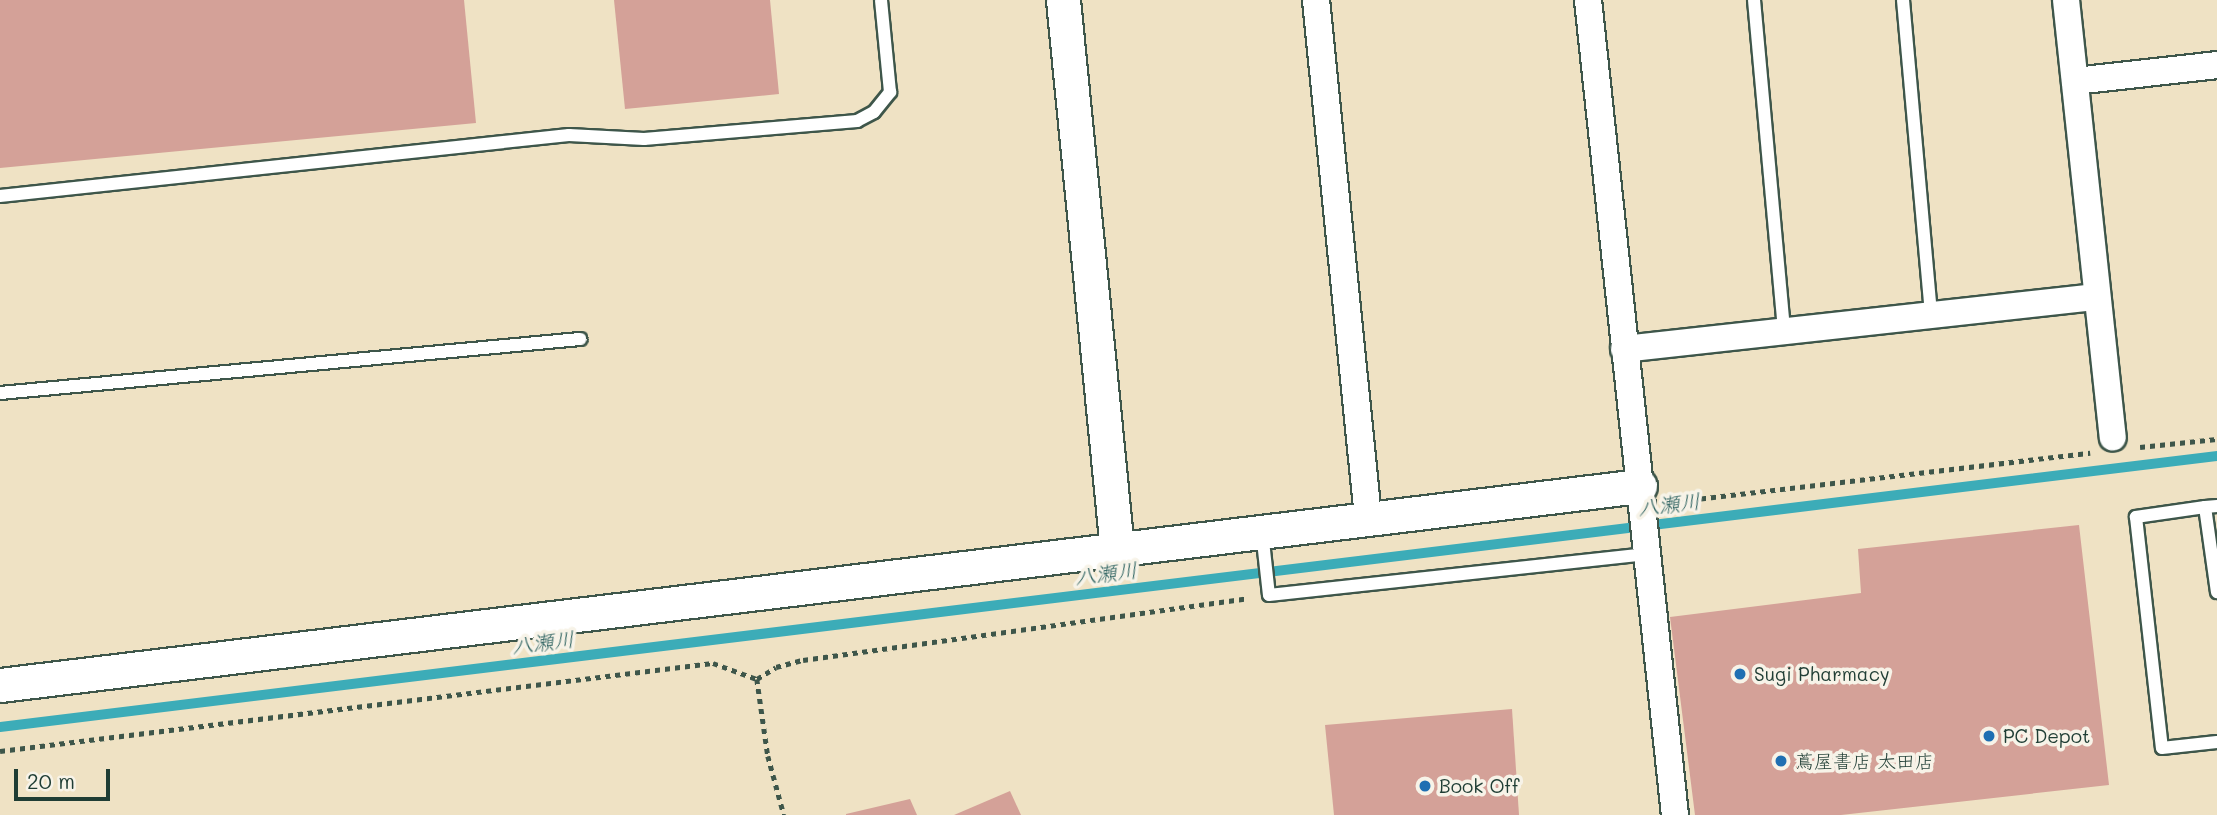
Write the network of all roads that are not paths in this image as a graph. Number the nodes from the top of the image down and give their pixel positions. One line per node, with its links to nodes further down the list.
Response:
1 (881, 0): 10 (lane)
2 (1063, 0): 23 (street)
3 (1316, 0): 20 (street)
4 (1588, 0): 15 (street)
5 (1754, 0): 13 (lane)
6 (1903, 0): 12 (lane)
7 (2066, 0): 9 (street)
8 (2217, 65): 9 (street)
9 (2075, 80): 11 (street)
10 (0, 196)
11 (2097, 298): 12 (street); 17 (street)
12 (1931, 316): 13 (street)
13 (1783, 331): 15 (street)
14 (580, 339): 16 (lane)
15 (1625, 349): 18 (street)
16 (0, 393)
17 (2114, 446)
18 (1641, 499): 20 (street); 22 (street)
19 (2211, 507): 24 (lane); 26 (lane)
20 (1368, 517): 21 (street)
21 (1264, 542): 22 (lane); 23 (street)
22 (1646, 546): 27 (street)
23 (1117, 550): 25 (street)
24 (2217, 592)
25 (0, 685)
26 (2217, 743)
27 (1675, 815)

